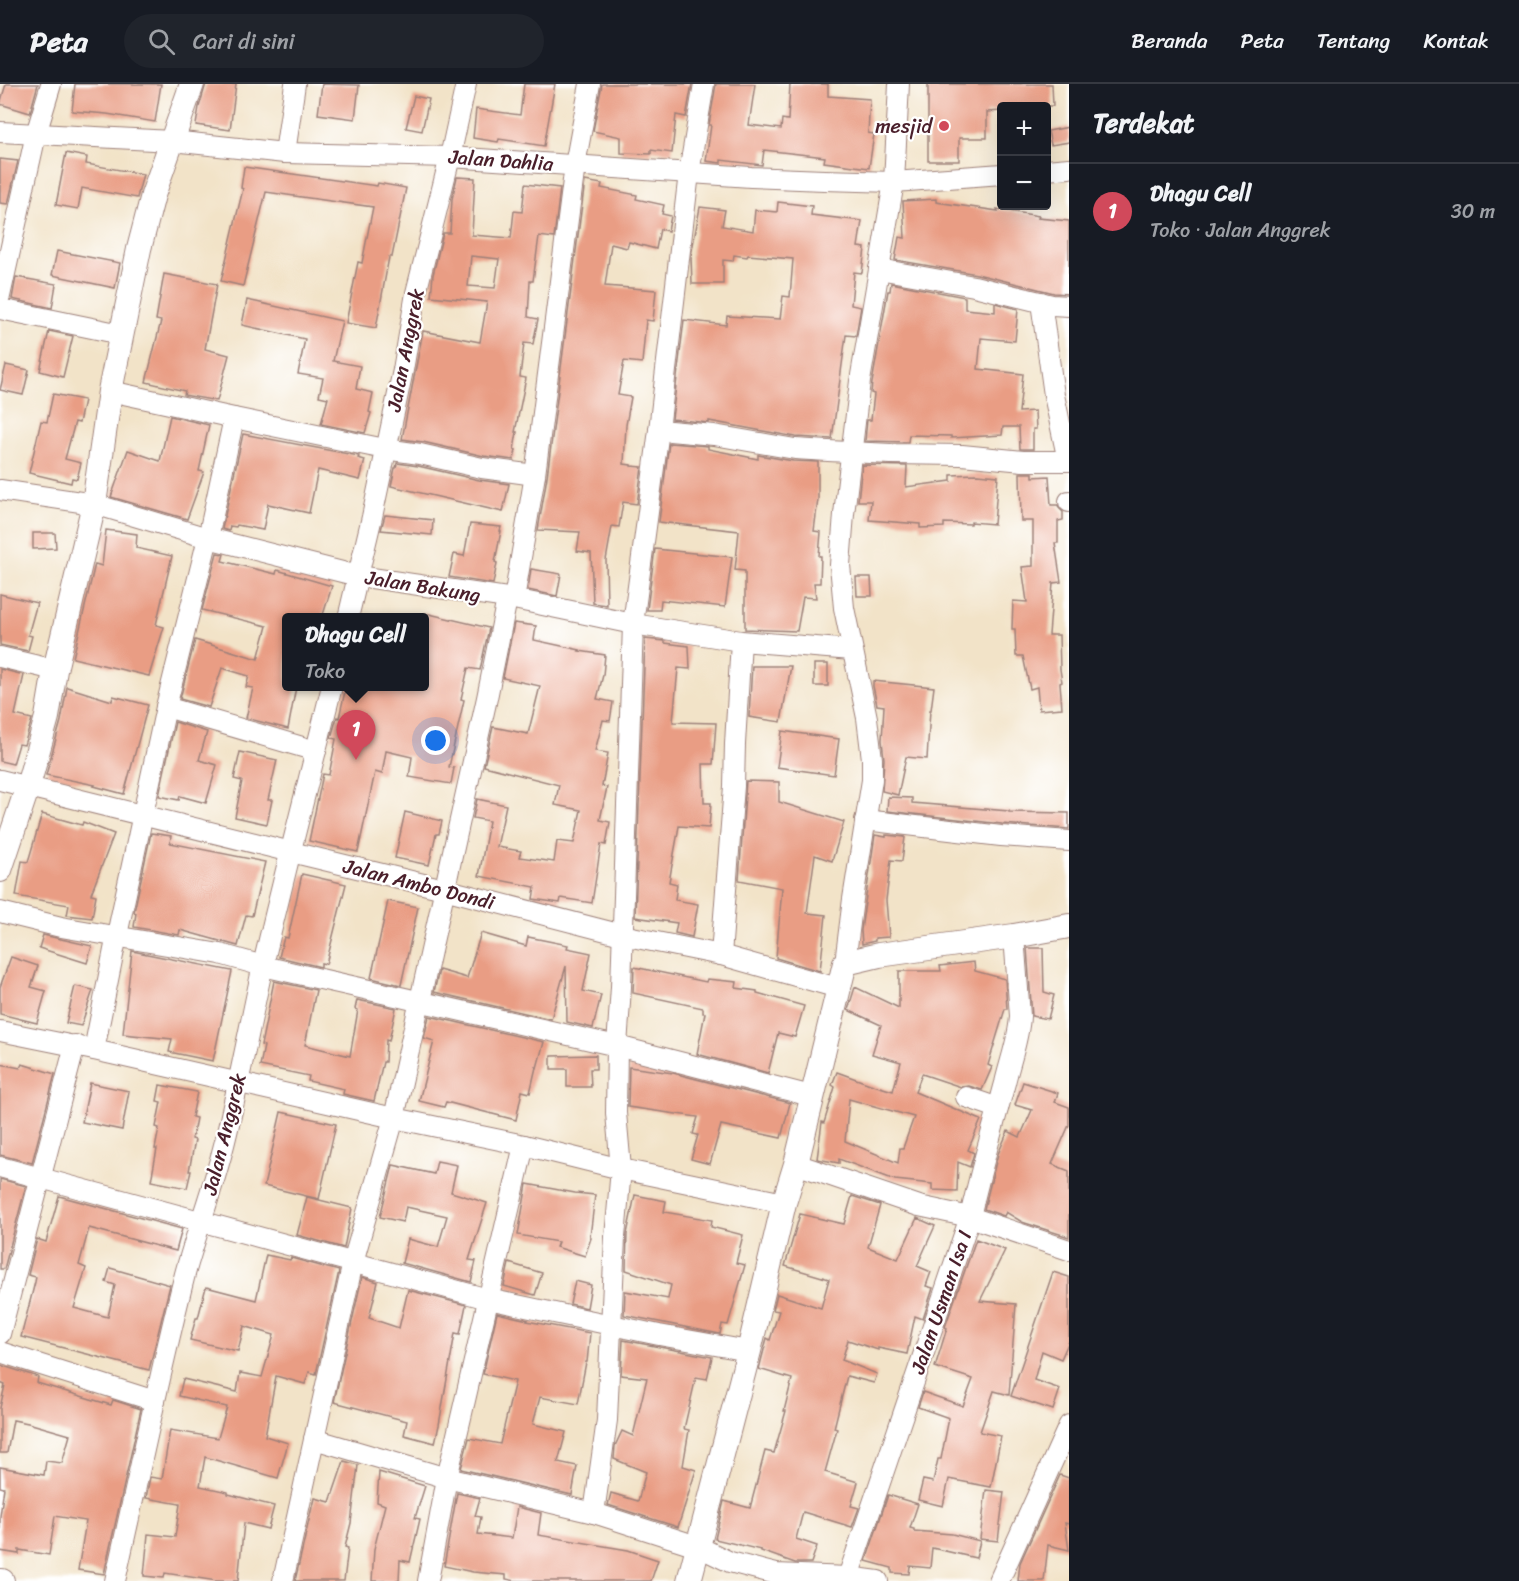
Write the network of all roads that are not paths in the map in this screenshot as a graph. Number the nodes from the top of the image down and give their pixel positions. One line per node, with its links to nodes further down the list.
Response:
1 (51, 84): 9 (street)
2 (192, 84): 10 (street)
3 (295, 84): 11 (street)
4 (466, 84): 12 (street, Jalan Anggrek)
5 (590, 84): 13 (street)
6 (704, 84): 16 (street)
7 (899, 84): 18 (street)
8 (0, 132): 9 (street, Jalan Dahlia)
9 (36, 134): 10 (street, Jalan Dahlia); 20 (street)
10 (172, 141): 11 (street, Jalan Dahlia); 24 (street)
11 (285, 153): 12 (street, Jalan Dahlia)
12 (450, 157): 13 (street, Jalan Dahlia); 28 (street, Jalan Anggrek)
13 (575, 165): 16 (street, Jalan Dahlia); 31 (street)
14 (1069, 168): 15 (street)
15 (1051, 170)
16 (689, 172): 18 (street, Jalan Dahlia); 27 (street)
17 (997, 174): 18 (street, Jalan Dahlia)
18 (894, 182): 19 (street)
19 (879, 269): 21 (street); 29 (street)
20 (0, 296)
21 (1041, 302): 22 (street); 30 (street)
22 (1069, 306)
23 (0, 309): 24 (street)
24 (121, 334): 25 (street)
25 (110, 391): 26 (street); 33 (street)
26 (234, 418): 28 (street); 34 (street)
27 (659, 430): 29 (street); 38 (street)
28 (386, 449): 31 (street); 35 (street, Jalan Anggrek)
29 (852, 452): 30 (street); 40 (street)
30 (1069, 461)
31 (535, 476): 36 (street)
32 (0, 490): 33 (street, Jalan Bakung)
33 (94, 504): 34 (street, Jalan Bakung); 42 (street)
34 (208, 538): 35 (street, Jalan Bakung); 44 (street)
35 (358, 576): 36 (street, Jalan Bakung); 37 (street, Jalan Anggrek)
36 (510, 599): 38 (street, Jalan Bakung); 53 (street)
37 (349, 613)
38 (633, 624): 39 (street, Jalan Bakung); 57 (street)
39 (741, 641): 40 (street, Jalan Bakung); 59 (street)
40 (852, 650): 49 (street)
41 (0, 657): 42 (street)
42 (55, 670): 47 (street)
43 (331, 691): 45 (street, Jalan Anggrek)
44 (166, 707): 45 (street); 48 (street)
45 (316, 751): 51 (street, Jalan Anggrek)
46 (0, 780): 47 (street, Jalan Ambo Dondi)
47 (28, 786): 48 (street, Jalan Ambo Dondi); 52 (street)
48 (143, 815): 51 (street, Jalan Ambo Dondi); 56 (street)
49 (865, 820): 50 (street); 60 (street)
50 (1069, 841)
51 (291, 852): 53 (street, Jalan Ambo Dondi); 61 (street, Jalan Anggrek)
52 (0, 870)
53 (444, 889): 57 (street, Jalan Ambo Dondi); 63 (street)
54 (0, 912): 56 (street)
55 (1069, 926): 58 (street)
56 (117, 935): 61 (street); 67 (street)
57 (622, 935): 59 (street, Jalan Ambo Dondi); 66 (street)
58 (1014, 936): 60 (street); 71 (street, Jalan Usman Isa I)
59 (722, 955): 62 (street, Jalan Ambo Dondi)
60 (845, 963): 62 (street)
61 (263, 966): 63 (street); 68 (street, Jalan Anggrek)
62 (838, 988): 69 (street)
63 (419, 1001): 66 (street); 72 (street)
64 (0, 1031): 65 (street)
65 (75, 1046): 67 (street); 77 (street)
66 (617, 1046): 69 (street); 76 (street)
67 (94, 1050): 68 (street)
68 (238, 1081): 72 (street); 80 (street, Jalan Anggrek)
69 (811, 1096): 74 (street)
70 (966, 1097): 71 (street)
71 (998, 1108): 79 (street, Jalan Usman Isa I)
72 (394, 1118): 73 (street); 82 (street)
73 (524, 1145): 76 (street); 83 (street)
74 (796, 1164): 78 (street); 79 (street)
75 (0, 1167): 77 (street)
76 (621, 1169): 78 (street); 84 (street)
77 (40, 1178): 80 (street); 85 (street)
78 (784, 1203): 86 (street)
79 (970, 1217): 81 (street); 94 (street, Jalan Usman Isa I)
80 (200, 1222): 82 (street); 88 (street, Jalan Anggrek)
81 (1069, 1250)
82 (353, 1262): 83 (street); 90 (street)
83 (488, 1299): 84 (street); 91 (street)
84 (612, 1325): 86 (street); 92 (street)
85 (0, 1334)
86 (749, 1351): 93 (street)
87 (0, 1352): 88 (street)
88 (155, 1401): 95 (street, Jalan Anggrek)
89 (1069, 1425): 100 (street)
90 (314, 1439): 91 (street); 96 (street)
91 (447, 1478): 92 (street); 97 (street)
92 (594, 1513): 93 (street)
93 (697, 1546): 94 (street); 98 (street)
94 (848, 1577): 99 (street)
95 (115, 1581)
96 (283, 1581)
97 (428, 1581)
98 (689, 1581)
99 (878, 1581)
100 (999, 1581)

